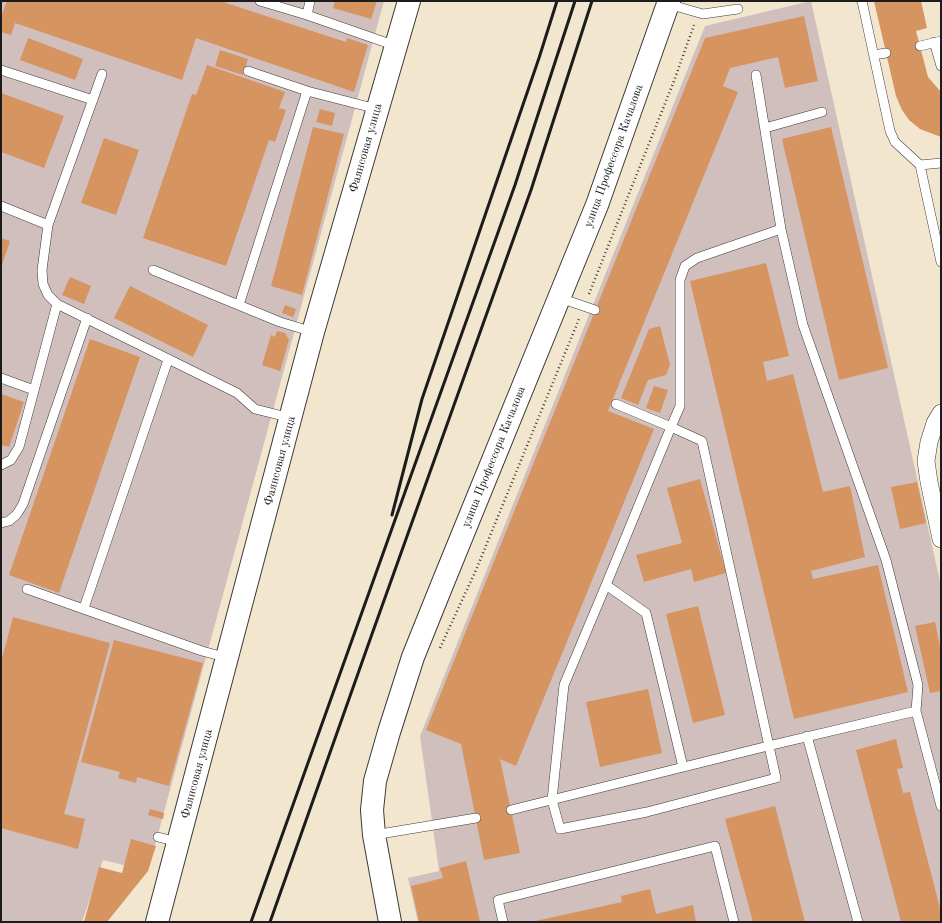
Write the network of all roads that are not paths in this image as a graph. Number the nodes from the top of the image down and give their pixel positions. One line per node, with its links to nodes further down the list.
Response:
1 (260, 1): 7 (lane)
2 (310, 1): 7 (lane)
3 (409, 1): 9 (street, Фаянсовая улица)
4 (862, 1): 12 (lane)
5 (669, 3): 6 (lane); 30 (street, улица Профессора Качалова)
6 (738, 10)
7 (307, 15): 9 (lane)
8 (937, 42): 10 (lane); 13 (lane)
9 (396, 46): 20 (street, Фаянсовая улица)
10 (920, 46)
11 (886, 53): 12 (lane)
12 (874, 55): 24 (lane)
13 (941, 66)
14 (1, 70): 19 (lane)
15 (248, 71): 18 (lane)
16 (102, 74): 19 (lane)
17 (756, 75): 22 (lane)
18 (307, 91): 20 (lane); 32 (lane)
19 (93, 100): 26 (lane)
20 (377, 109): 35 (street, Фаянсовая улица)
21 (822, 112): 22 (lane)
22 (765, 128): 27 (lane)
23 (941, 163): 24 (lane)
24 (920, 165): 28 (lane)
25 (1, 206): 26 (lane)
26 (48, 225): 31 (lane)
27 (782, 229): 42 (lane); 50 (lane)
28 (941, 262)
29 (153, 270): 32 (lane)
30 (560, 298): 33 (lane); 58 (street, улица Профессора Качалова)
31 (57, 304): 34 (lane); 38 (lane)
32 (239, 305): 35 (lane)
33 (595, 310)
34 (87, 318): 36 (lane); 44 (lane)
35 (313, 332): 41 (street, Фаянсовая улица)
36 (168, 360): 41 (lane); 48 (lane)
37 (1, 378): 38 (lane)
38 (34, 390): 43 (lane)
39 (616, 404): 42 (lane)
40 (941, 413): 45 (street)
41 (291, 418): 49 (street, Фаянсовая улица)
42 (671, 427): 46 (lane); 52 (lane)
43 (1, 465)
44 (1, 523)
45 (941, 540)
46 (606, 585): 53 (lane); 54 (lane)
47 (27, 589): 48 (lane)
48 (84, 608): 49 (lane)
49 (228, 658): 59 (street, Фаянсовая улица)
50 (916, 711): 51 (lane); 55 (lane)
51 (807, 736): 52 (lane); 63 (lane)
52 (768, 746): 53 (lane); 54 (lane)
53 (683, 767): 54 (lane)
54 (552, 800): 56 (lane)
55 (941, 806)
56 (511, 810)
57 (476, 818): 58 (lane)
58 (374, 835): 60 (street, улица Профессора Качалова)
59 (157, 922)
60 (390, 922)
61 (503, 922): 62 (lane)
62 (734, 922)
63 (858, 922)

